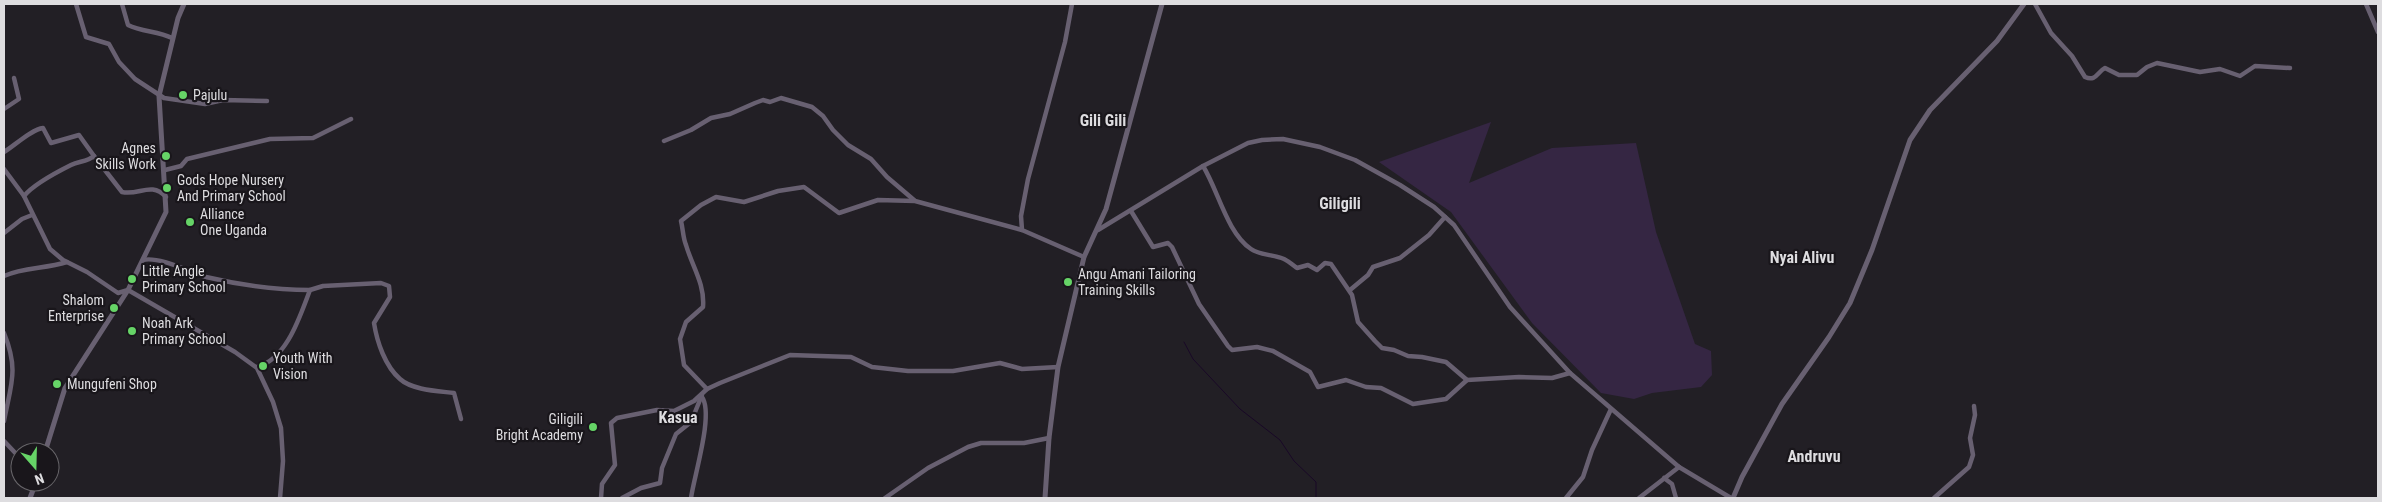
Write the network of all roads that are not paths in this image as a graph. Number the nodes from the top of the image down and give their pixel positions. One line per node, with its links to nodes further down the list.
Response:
1 (76, 4): 13 (street)
2 (122, 4): 10 (street)
3 (184, 4): 10 (street)
4 (1072, 4): 29 (street)
5 (1162, 4): 30 (street)
6 (2024, 4): 64 (street)
7 (2035, 4): 11 (street)
8 (2366, 4): 9 (street)
9 (2378, 32)
10 (172, 38): 13 (street)
11 (2290, 68)
12 (14, 78): 15 (street)
13 (159, 96): 14 (street); 22 (street)
14 (267, 101)
15 (4, 109)
16 (351, 119): 22 (street)
17 (664, 140): 25 (street)
18 (4, 152): 19 (street)
19 (94, 156): 23 (street); 24 (street)
20 (1203, 166): 26 (street); 28 (street); 38 (street)
21 (4, 170): 23 (street)
22 (165, 170): 24 (street)
23 (24, 196): 27 (street)
24 (166, 197): 33 (street)
25 (915, 201): 29 (street); 44 (street)
26 (1131, 211): 30 (street); 43 (street)
27 (32, 215): 31 (street); 34 (street)
28 (1445, 217): 38 (street); 42 (street)
29 (1022, 230): 32 (street)
30 (1098, 230): 32 (street)
31 (4, 233)
32 (1084, 257): 41 (street)
33 (143, 260): 36 (street); 37 (street)
34 (66, 262): 35 (street); 36 (street)
35 (4, 276)
36 (128, 290): 40 (street); 51 (street)
37 (310, 290): 40 (street); 48 (street)
38 (1350, 290): 43 (street)
39 (4, 333): 49 (street)
40 (257, 367): 55 (street)
41 (1058, 367): 44 (street); 50 (street)
42 (1570, 373): 43 (street); 47 (street)
43 (1468, 380)
44 (707, 390): 45 (street)
45 (702, 395): 54 (street); 57 (street); 58 (street)
46 (1974, 406): 65 (street)
47 (1611, 409): 52 (street); 61 (street)
48 (462, 418)
49 (4, 420)
50 (1049, 438): 59 (street); 60 (street)
51 (48, 442)
52 (1679, 468): 53 (street); 64 (street)
53 (1664, 478): 62 (street); 63 (street)
54 (601, 496): 56 (street)
55 (280, 498)
56 (608, 498)
57 (622, 498)
58 (691, 498)
59 (885, 498)
60 (1045, 498)
61 (1566, 498)
62 (1639, 498)
63 (1676, 498)
64 (1732, 498)
65 (1934, 498)

